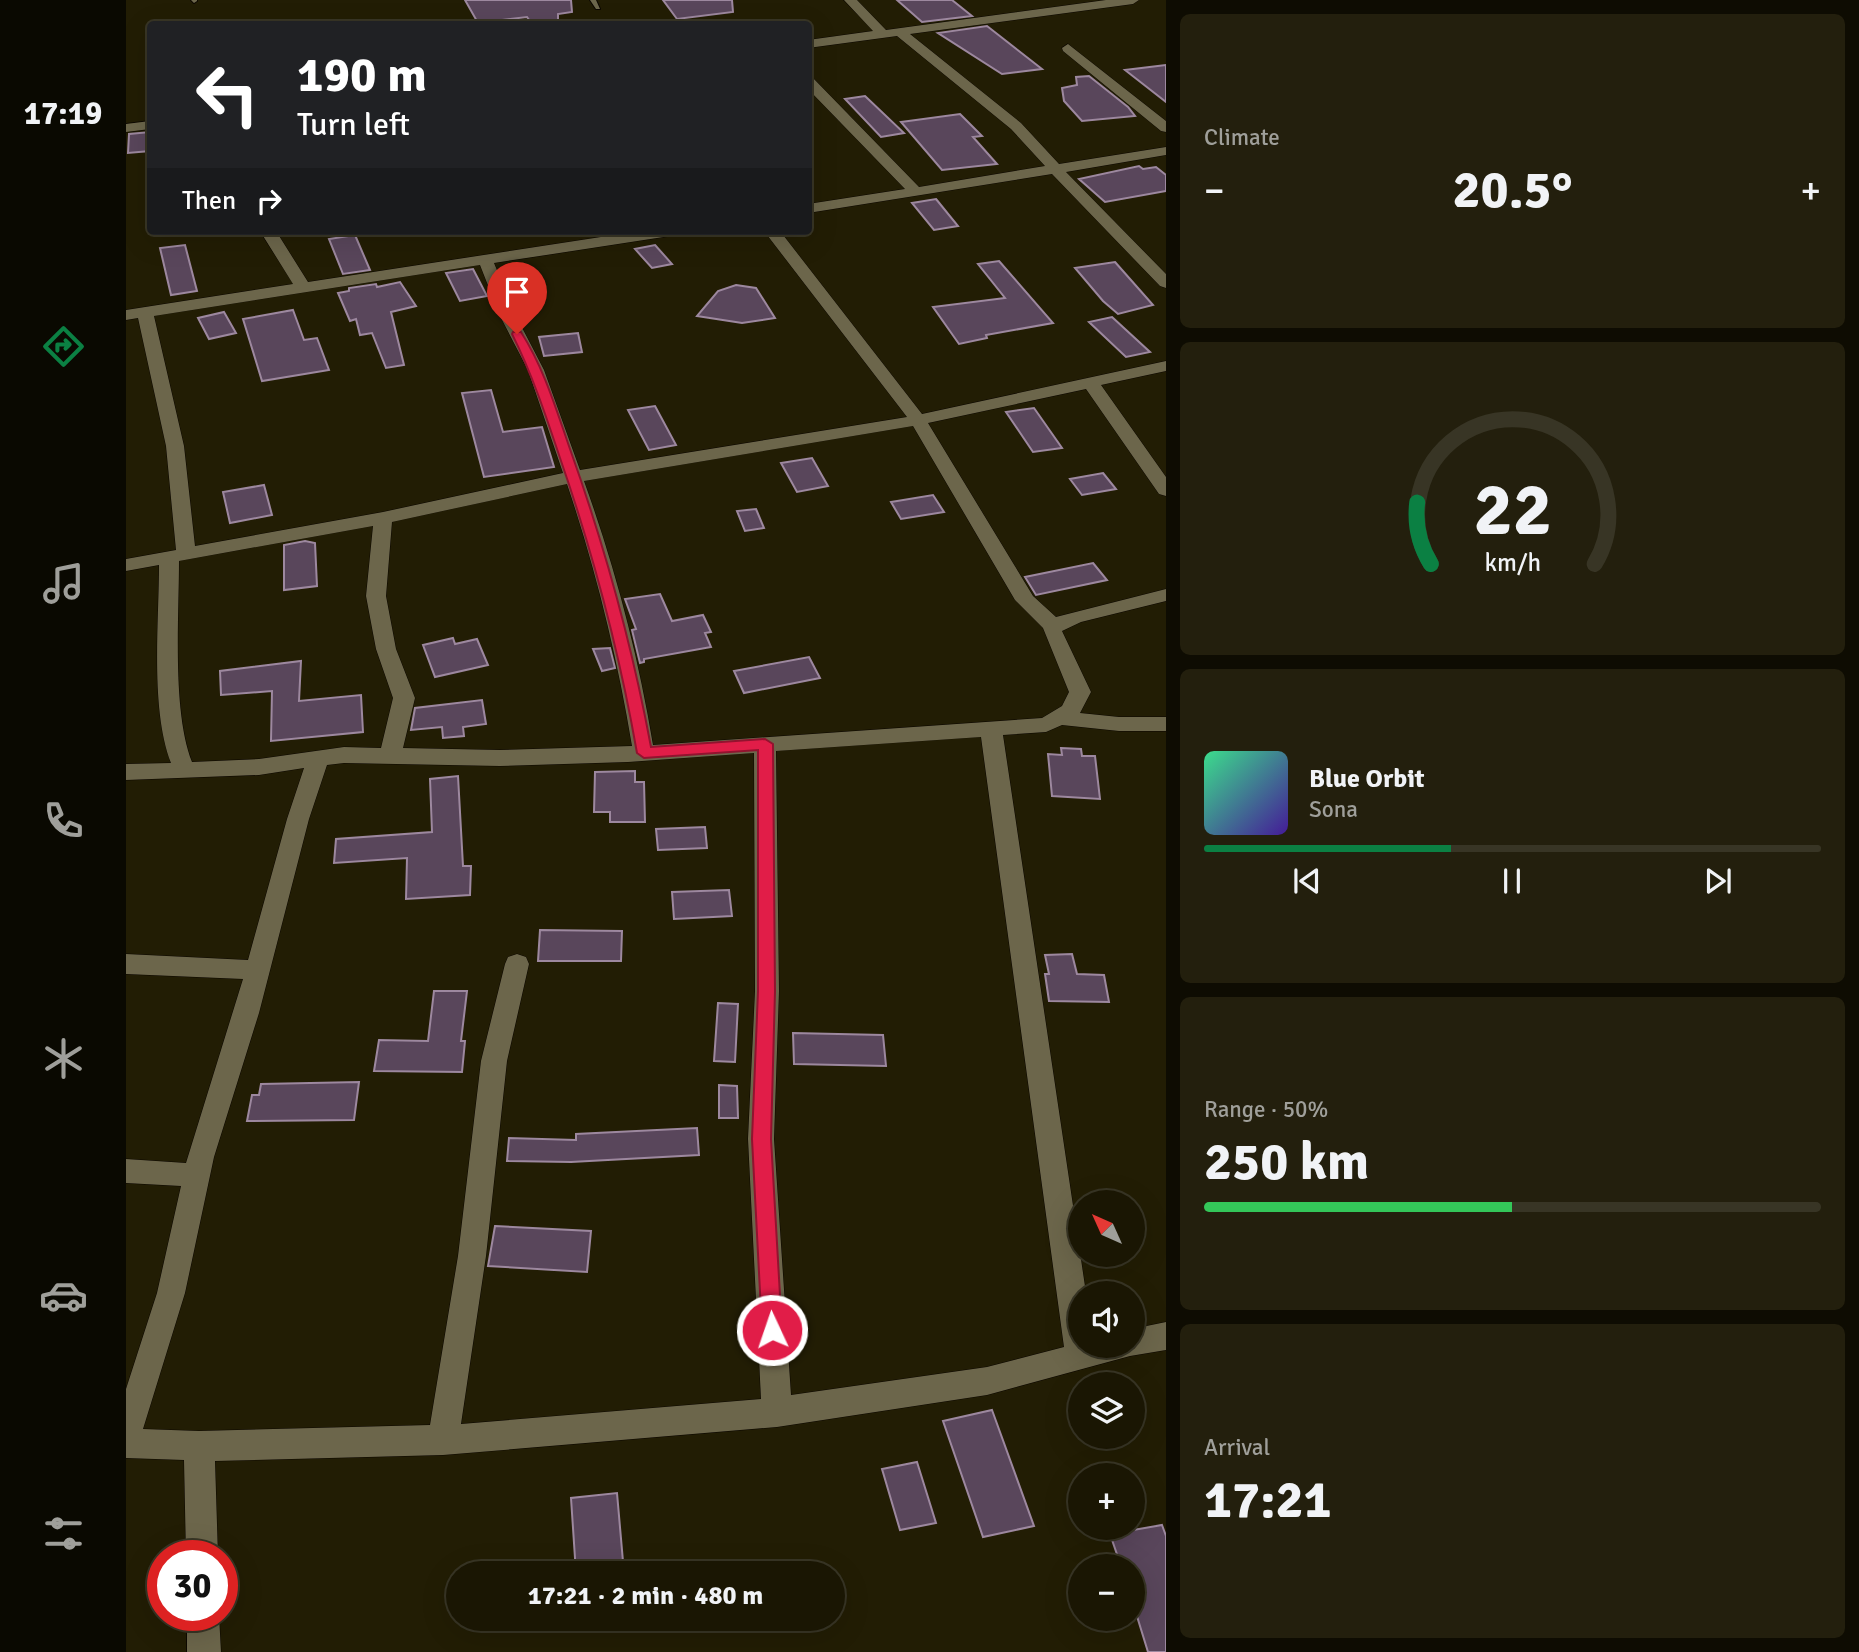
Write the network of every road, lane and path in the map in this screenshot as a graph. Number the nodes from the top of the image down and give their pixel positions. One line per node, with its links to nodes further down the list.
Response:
1 (593, 0): 4 (lane)
2 (850, 0): 6 (street)
3 (1133, 0): 5 (street)
4 (597, 8)
5 (900, 32): 6 (street); 14 (street)
6 (883, 34): 7 (street)
7 (812, 43)
8 (1068, 48): 12 (street)
9 (812, 85): 15 (street)
10 (147, 125): 11 (street)
11 (126, 128)
12 (1166, 128)
13 (1166, 151): 14 (street)
14 (1053, 168): 15 (street); 21 (street)
15 (915, 191): 16 (street)
16 (812, 208)
17 (270, 235): 22 (street)
18 (644, 235): 20 (street)
19 (775, 235): 27 (street)
20 (485, 259): 22 (street); 28 (street)
21 (1166, 283)
22 (303, 287): 23 (street)
23 (145, 312): 24 (street); 31 (street)
24 (126, 315)
25 (1166, 366): 26 (street)
26 (1090, 382): 27 (street); 29 (street)
27 (918, 420): 28 (street); 34 (street)
28 (572, 477): 30 (street); 39 (street)
29 (1166, 490)
30 (383, 518): 31 (street); 40 (street)
31 (178, 558): 32 (street); 42 (street)
32 (126, 565)
33 (1166, 594): 34 (street)
34 (1053, 626): 35 (street)
35 (1061, 718): 36 (street); 37 (street)
36 (1166, 724)
37 (991, 729): 38 (street); 49 (street)
38 (765, 744): 39 (street); 53 (street)
39 (644, 753): 40 (street)
40 (390, 756): 41 (street)
41 (318, 759): 42 (street); 46 (street)
42 (185, 771): 43 (street)
43 (126, 772)
44 (126, 964): 46 (street)
45 (517, 964): 55 (street)
46 (258, 970): 48 (street)
47 (126, 1171): 48 (street)
48 (197, 1175): 54 (street)
49 (1069, 1281)
50 (1166, 1336): 51 (street)
51 (1145, 1340)
52 (1069, 1358): 53 (street)
53 (777, 1412): 55 (street)
54 (126, 1436)
55 (443, 1440): 57 (street)
56 (126, 1443): 57 (street)
57 (199, 1446): 58 (street)
58 (202, 1540)
59 (203, 1631): 60 (street)
60 (204, 1652)

